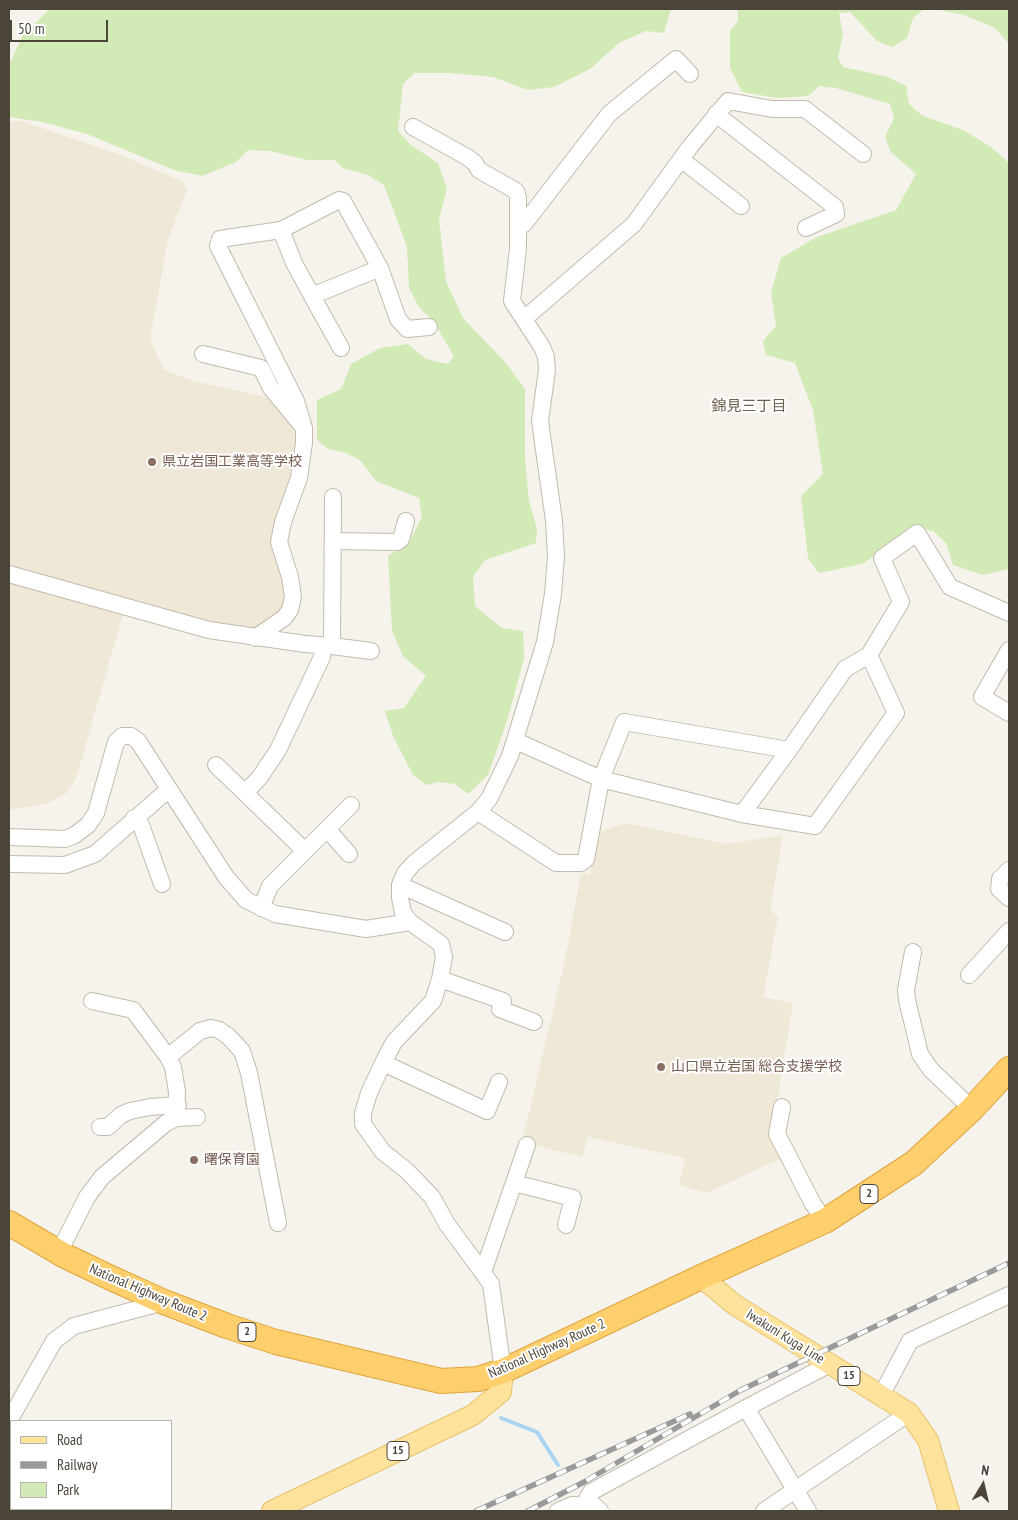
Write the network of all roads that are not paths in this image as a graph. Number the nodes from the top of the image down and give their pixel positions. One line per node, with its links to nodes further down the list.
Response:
1 (690, 74): 7 (street)
2 (716, 114): 4 (street); 5 (street); 8 (street)
3 (413, 128): 7 (street)
4 (862, 154)
5 (682, 160): 6 (street); 12 (street)
6 (741, 206)
7 (519, 225): 12 (street)
8 (806, 228)
9 (281, 230): 10 (street); 11 (street); 16 (street)
10 (380, 268): 11 (street); 13 (street)
11 (312, 296): 14 (street)
12 (524, 319): 28 (street)
13 (429, 327)
14 (341, 348)
15 (203, 354): 16 (street)
16 (304, 428): 22 (street)
17 (333, 497): 19 (street)
18 (406, 521): 19 (street)
19 (333, 541): 23 (street)
20 (9, 574): 22 (street)
21 (1009, 613): 26 (street)
22 (255, 638): 23 (street)
23 (327, 646): 25 (street); 33 (street)
24 (1009, 650): 27 (street)
25 (371, 651)
26 (869, 655): 29 (street); 36 (street)
27 (1009, 713)
28 (516, 741): 31 (street); 35 (street)
29 (789, 750): 31 (street); 36 (street)
30 (216, 765): 33 (street)
31 (601, 779): 35 (street); 36 (street)
32 (169, 789): 37 (street); 39 (street); 47 (street)
33 (245, 793): 40 (street)
34 (351, 805): 38 (street)
35 (478, 812): 45 (street)
36 (742, 814)
37 (134, 818): 42 (street); 44 (street)
38 (327, 829): 40 (street); 41 (street)
39 (9, 837)
40 (305, 851): 47 (street)
41 (350, 854)
42 (9, 864)
43 (1009, 870): 46 (street)
44 (162, 884)
45 (400, 885): 48 (street); 50 (street)
46 (1009, 898)
47 (261, 908): 48 (street)
48 (410, 922): 53 (street)
49 (1009, 931): 52 (street)
50 (505, 932)
51 (913, 952): 61 (street)
52 (969, 975)
53 (440, 979): 55 (street); 57 (street)
54 (92, 1001): 56 (street)
55 (534, 1022)
56 (168, 1057): 62 (street); 69 (street)
57 (383, 1063): 59 (street); 72 (street)
58 (1009, 1069): 61 (highway, National Highway Route 2 / 2)
59 (499, 1082)
60 (782, 1107): 67 (street)
61 (972, 1109): 67 (highway, National Highway Route 2 / 2)
62 (177, 1112): 63 (street); 64 (street); 71 (street)
63 (197, 1117)
64 (100, 1127)
65 (527, 1145): 66 (street)
66 (514, 1183): 70 (street); 72 (street)
67 (825, 1221): 73 (highway, National Highway Route 2 / 2)
68 (9, 1223): 71 (highway, National Highway Route 2 / 2)
69 (278, 1223)
70 (566, 1225)
71 (59, 1252): 75 (highway, National Highway Route 2 / 2)
72 (483, 1272): 77 (street)
73 (701, 1277): 76 (main road, Iwakuni Kuga Line / 15); 77 (highway, National Highway Route 2 / 2)
74 (1009, 1295): 78 (street)
75 (164, 1302): 77 (highway, National Highway Route 2 / 2); 81 (street)
76 (830, 1364): 78 (main road, Iwakuni Kuga Line / 15); 79 (street)
77 (503, 1371): 84 (main road, 15)
78 (882, 1394): 80 (main road, Iwakuni Kuga Line / 15)
79 (746, 1408): 82 (street); 83 (street)
80 (909, 1412): 82 (street); 87 (main road, Iwakuni Kuga Line / 15)
81 (15, 1418)
82 (796, 1490): 85 (street); 86 (street)
83 (582, 1507)
84 (272, 1511)
85 (764, 1511)
86 (808, 1511)
87 (949, 1511)

